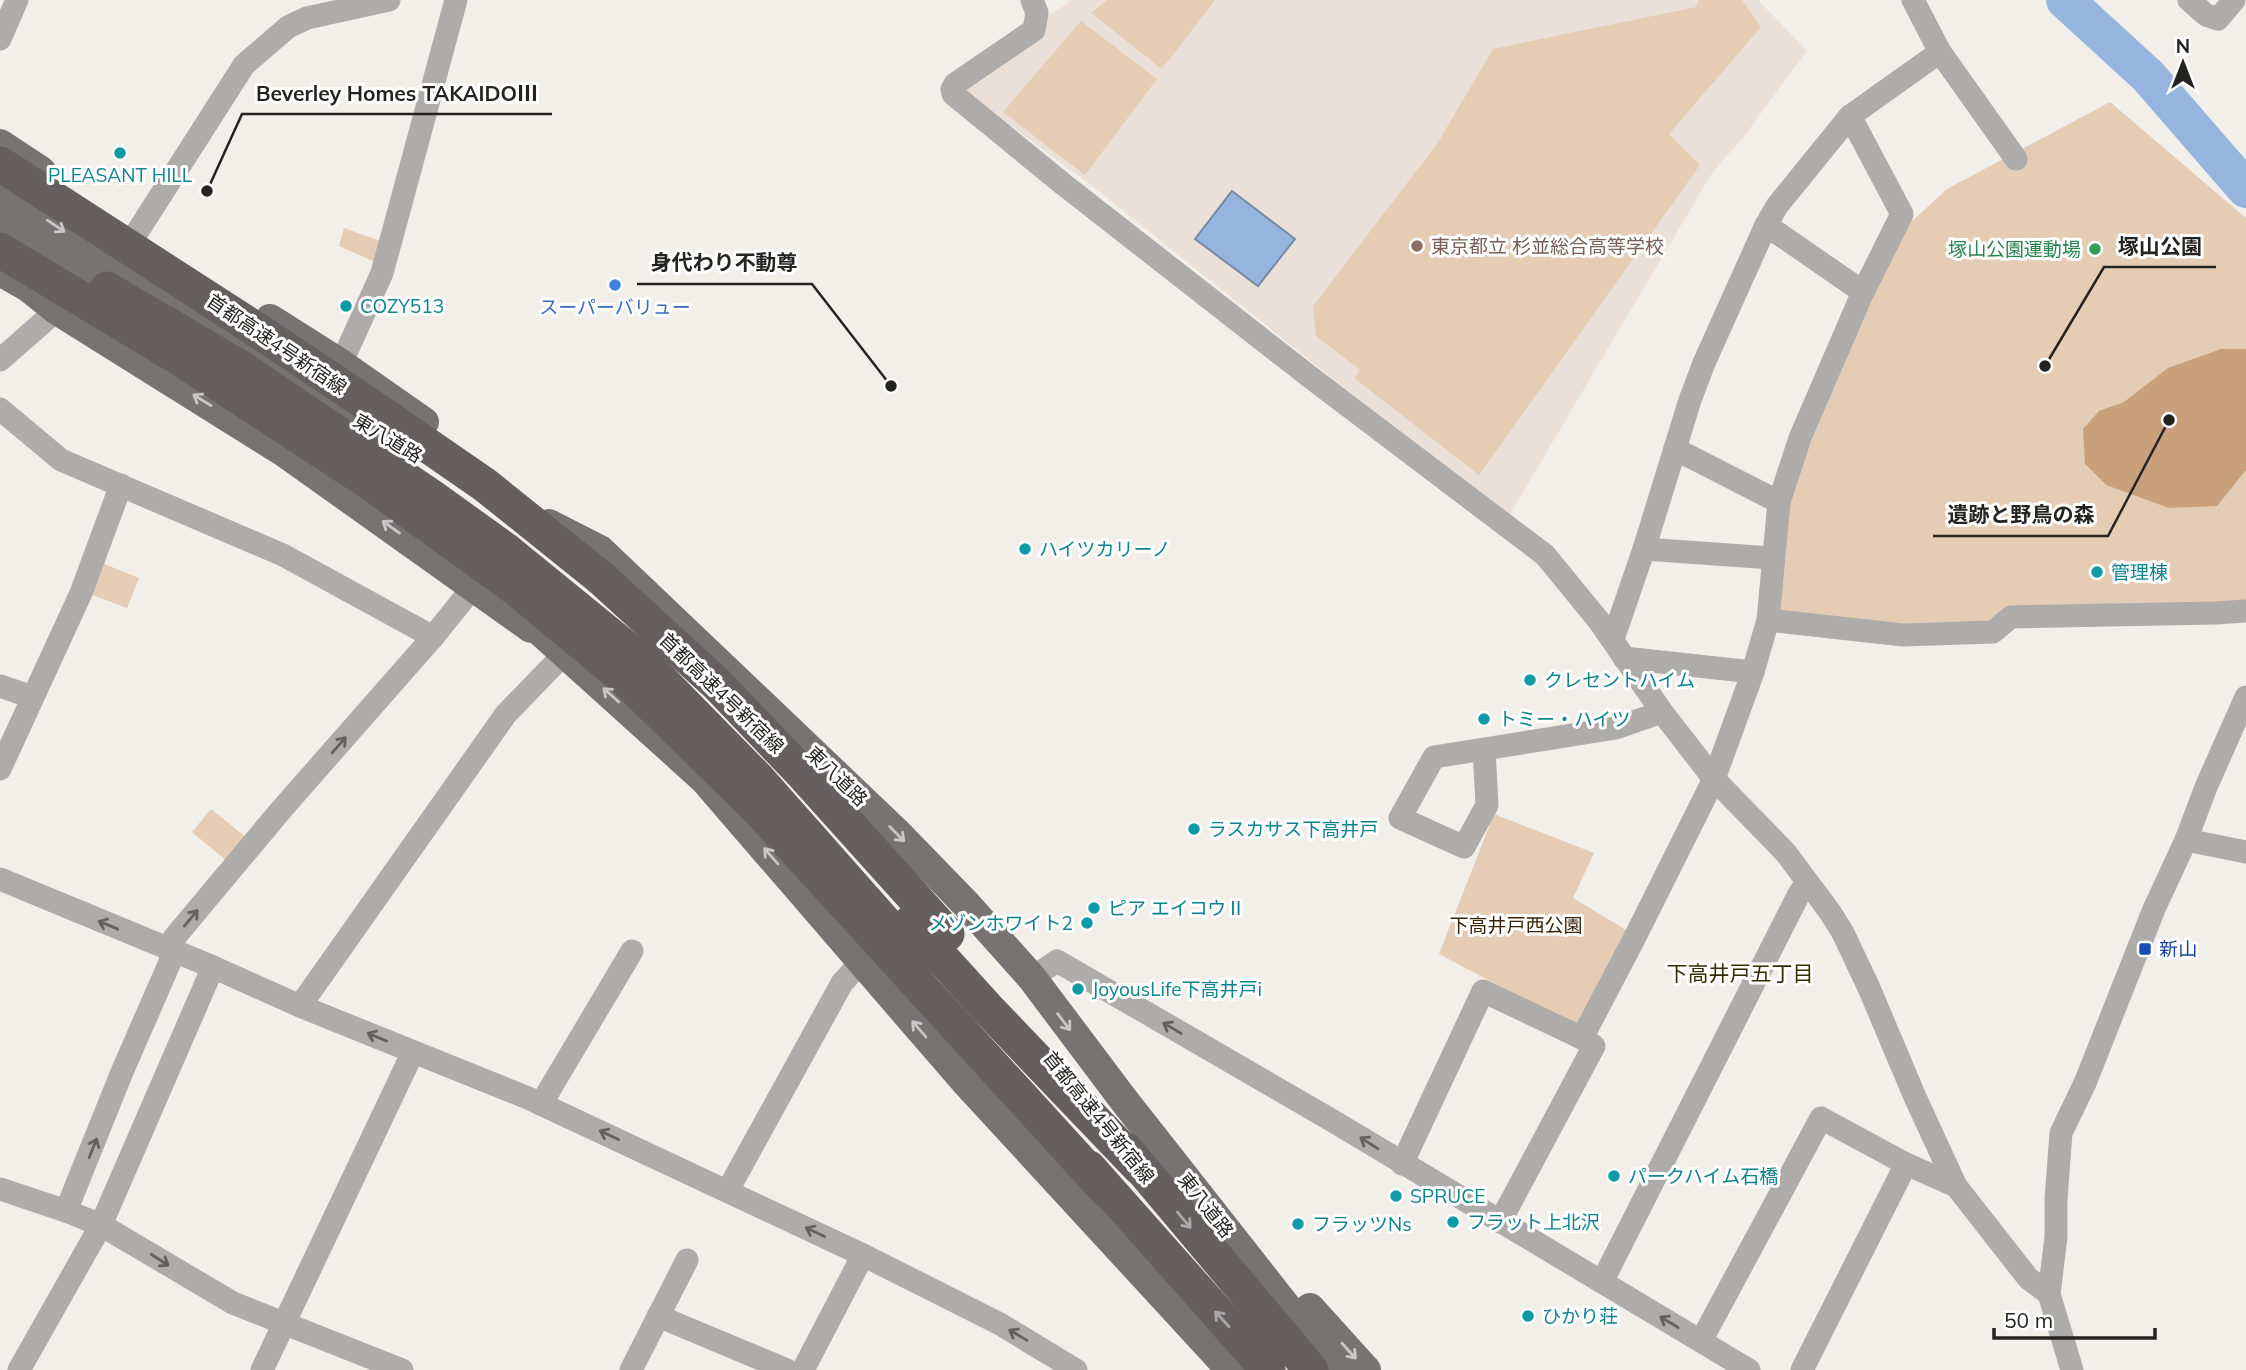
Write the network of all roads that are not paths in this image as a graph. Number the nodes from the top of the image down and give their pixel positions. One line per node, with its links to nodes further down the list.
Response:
1 (17, 0): 8 (street)
2 (388, 0): 17 (street)
3 (456, 0): 25 (street)
4 (1032, 0): 37 (street)
5 (1913, 0): 9 (street)
6 (2189, 0): 7 (street)
7 (2234, 0)
8 (0, 39)
9 (1940, 52): 10 (street); 12 (street)
10 (1850, 116): 16 (street); 21 (street)
11 (0, 144): 17 (main road)
12 (2015, 159)
13 (0, 164): 65 (highway, 首都高速4号新宿線, bridge)
14 (0, 187): 23 (main road, 東八道路, one-way to 23)
15 (0, 215): 20 (main road)
16 (1766, 225): 21 (street); 27 (street)
17 (136, 234): 25 (main road)
18 (0, 250): 70 (highway, 首都高速4号新宿線, bridge)
19 (0, 271): 22 (main road)
20 (107, 289): 38 (main road); 39 (highway)
21 (1863, 292): 29 (street)
22 (57, 310): 24 (street); 33 (main road, one-way to 22)
23 (217, 334): 31 (main road, 東八道路); 39 (highway)
24 (0, 360)
25 (341, 364): 31 (main road)
26 (0, 409): 28 (street)
27 (1675, 449): 29 (street); 30 (street)
28 (121, 485): 36 (street); 42 (street)
29 (1779, 502): 32 (street)
30 (1644, 549): 32 (street); 37 (street)
31 (600, 550): 56 (main road, 東八道路, one-way to 56)
32 (1772, 558): 35 (street)
33 (474, 586): 36 (street); 38 (main road)
34 (2246, 611): 35 (street)
35 (1768, 620): 40 (street)
36 (433, 637): 52 (street, one-way to 36)
37 (1618, 648): 40 (street); 44 (street)
38 (565, 653): 54 (main road, one-way to 38); 57 (street)
39 (647, 655): 65 (highway); 70 (highway, bridge)
40 (1753, 672): 47 (street)
41 (0, 686): 42 (street)
42 (32, 697): 46 (street)
43 (2246, 698): 48 (street)
44 (1662, 712): 45 (street); 47 (street)
45 (1484, 749): 45 (street)
46 (0, 769)
47 (1714, 779): 51 (street); 58 (street)
48 (2186, 840): 49 (street); 77 (street)
49 (2246, 852)
50 (0, 879): 52 (street, one-way to 50)
51 (1807, 883): 67 (street); 76 (street)
52 (171, 951): 55 (street); 66 (street, one-way to 52)
53 (632, 951): 62 (street)
54 (862, 961): 60 (main road, one-way to 54); 69 (street)
55 (213, 967): 57 (street); 72 (street)
56 (1032, 978): 61 (main road, 東八道路, one-way to 61); 63 (street, one-way to 56)
57 (300, 1006): 59 (street, one-way to 57)
58 (1582, 1038): 63 (street); 73 (street)
59 (413, 1052): 62 (street); 79 (street)
60 (964, 1080): 91 (main road); 92 (main road)
61 (1123, 1099): 84 (main road, 東八道路); 94 (main road, one-way to 94)
62 (541, 1104): 69 (street, one-way to 62)
63 (1402, 1164): 73 (street)
64 (1906, 1164): 67 (street); 80 (street); 96 (street)
65 (1140, 1168): 84 (highway, 首都高速4号新宿線, one-way to 84)
66 (80, 1180): 71 (street); 72 (street)
67 (1956, 1186): 77 (street)
68 (0, 1189): 71 (street)
69 (728, 1190): 74 (street, one-way to 69)
70 (1108, 1192): 93 (highway, 首都高速4号新宿線, one-way to 70)
71 (66, 1211): 72 (street)
72 (105, 1216): 79 (street, one-way to 79); 85 (street)
73 (1500, 1222): 76 (street)
74 (863, 1255): 81 (street, one-way to 74); 89 (street)
75 (687, 1260): 78 (street)
76 (1602, 1282): 80 (street, one-way to 76)
77 (2049, 1294): 97 (street)
78 (657, 1316): 87 (street); 88 (street)
79 (284, 1324): 82 (street); 86 (street)
80 (1701, 1341): 95 (street)
81 (1041, 1361): 90 (street)
82 (355, 1362): 83 (street)
83 (397, 1368)
84 (1326, 1368)
85 (19, 1370)
86 (262, 1370)
87 (631, 1370)
88 (787, 1370)
89 (803, 1370)
90 (1076, 1370)
91 (1212, 1370)
92 (1230, 1370)
93 (1268, 1370)
94 (1366, 1370)
95 (1749, 1370)
96 (1802, 1370)
97 (2072, 1370)

